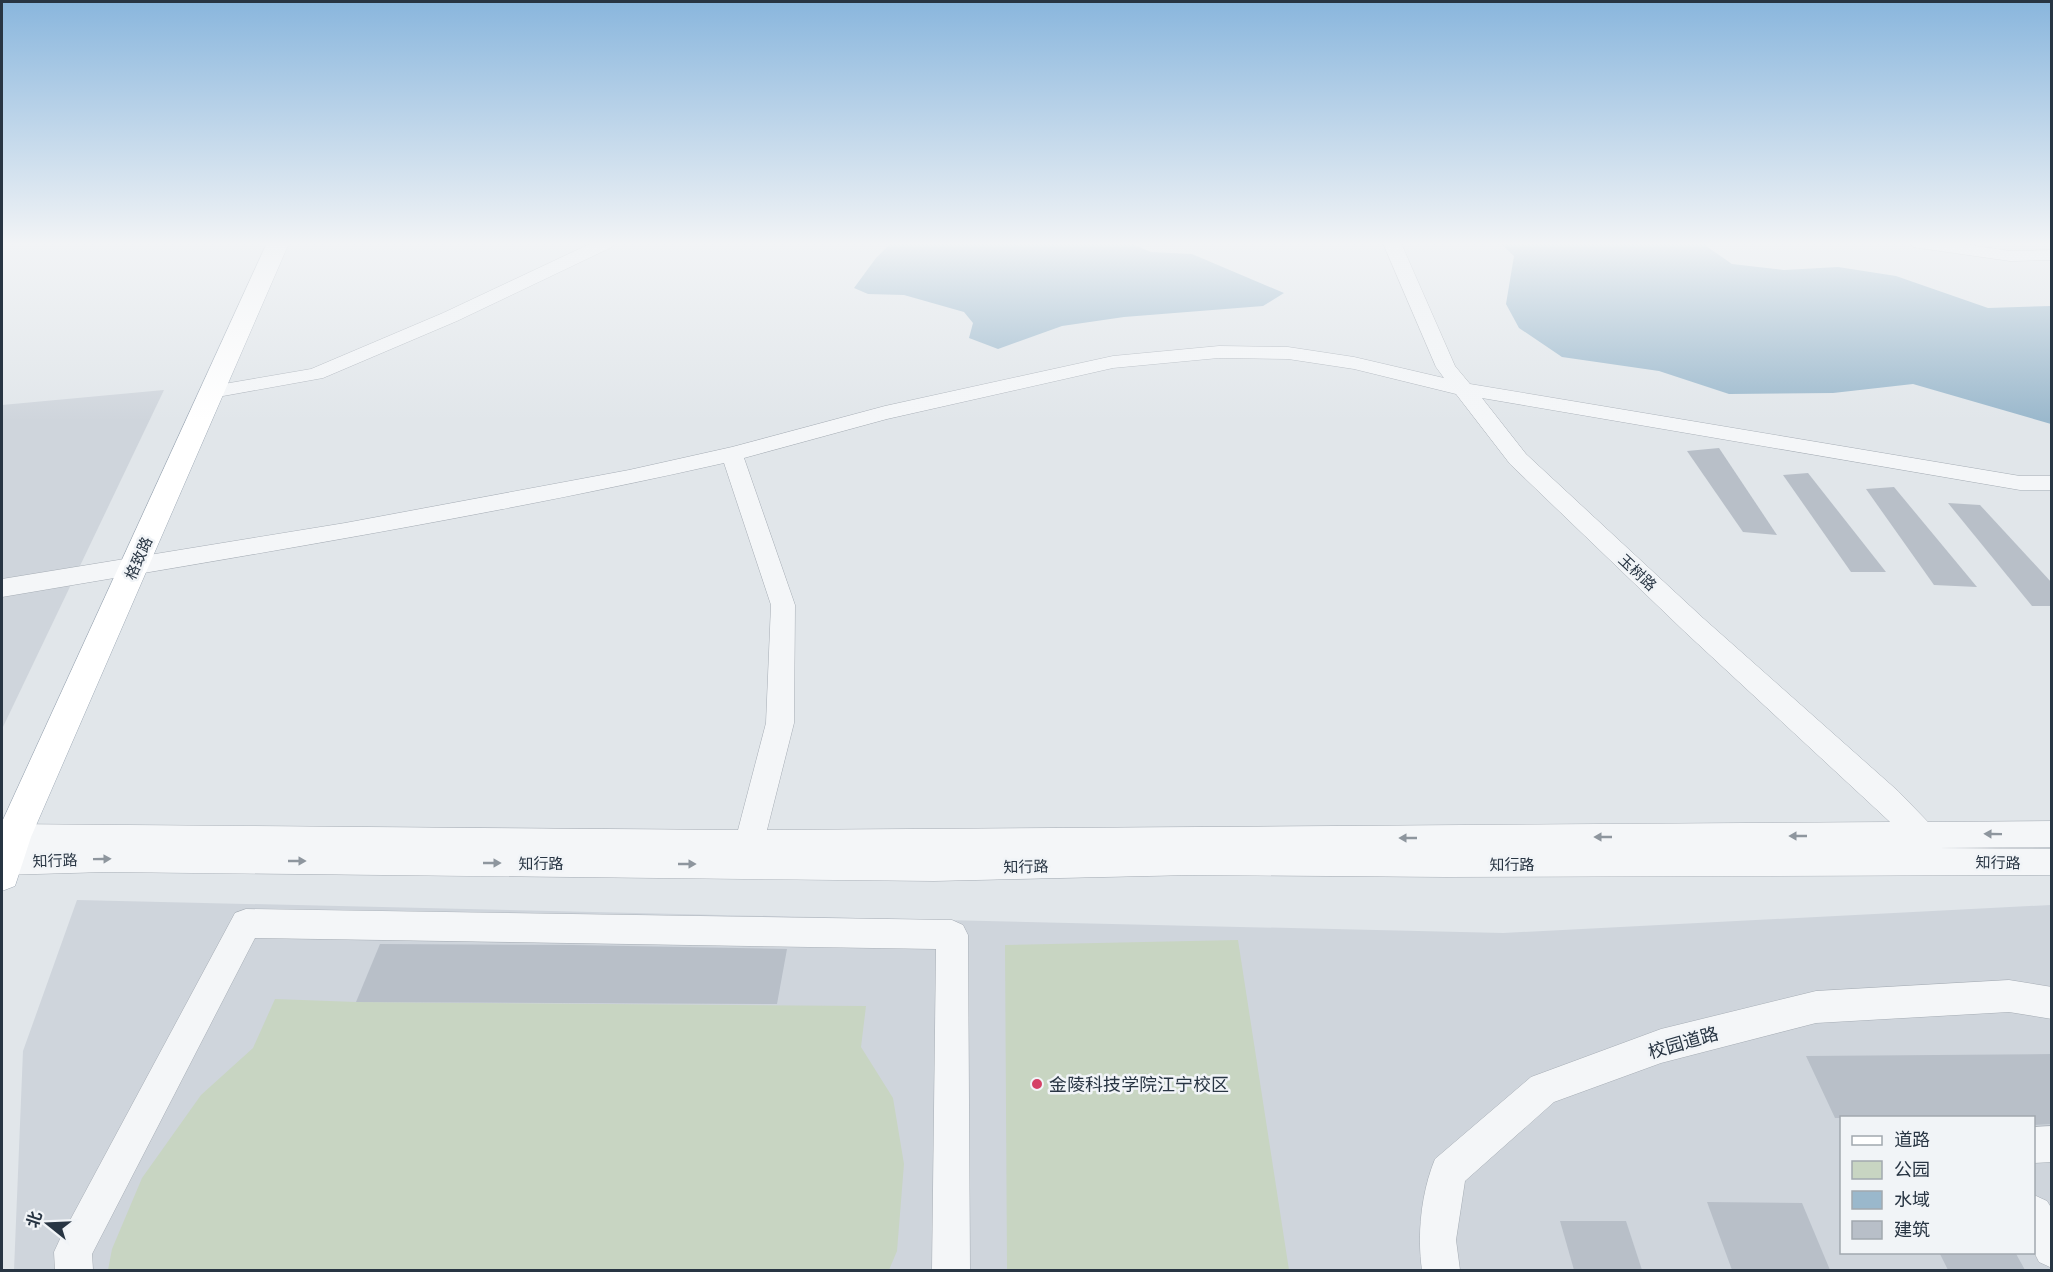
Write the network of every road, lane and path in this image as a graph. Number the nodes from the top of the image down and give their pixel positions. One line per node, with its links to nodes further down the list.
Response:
1 (252, 302): 5 (main road, 格致路)
2 (481, 302): 5 (street)
3 (1418, 302): 4 (street, 玉树路)
4 (1463, 389): 6 (street); 7 (street); 10 (street, 玉树路)
5 (212, 392): 8 (main road, 格致路)
6 (732, 454): 8 (street); 12 (street)
7 (2052, 483)
8 (134, 566): 9 (street); 13 (main road, 格致路)
9 (2, 588)
10 (1920, 834): 11 (street, 知行路, one-way to 10); 12 (street, 知行路, one-way to 12); 14 (street, 玉树路)
11 (2052, 834)
12 (749, 843): 13 (street, 知行路)
13 (5, 854): 14 (street, 知行路, one-way to 14)
14 (1935, 861): 15 (street, 知行路)
15 (2052, 862)
16 (2052, 1003): 23 (street, 校园道路)
17 (2052, 1144): 18 (street)
18 (2035, 1145)
19 (2035, 1216): 20 (street)
20 (2052, 1249)
21 (74, 1270): 22 (street)
22 (951, 1270)
23 (1441, 1270)

